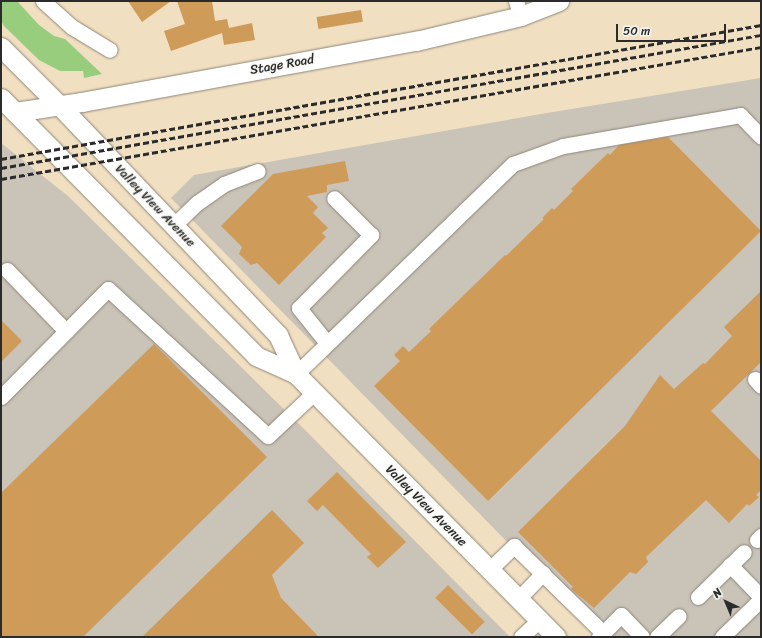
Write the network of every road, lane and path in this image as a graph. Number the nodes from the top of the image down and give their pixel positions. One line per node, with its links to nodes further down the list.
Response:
1 (43, 1): 5 (street)
2 (559, 1): 3 (main road, Stage Road)
3 (519, 8): 7 (main road, Stage Road)
4 (1, 47): 7 (main road, Valley View Avenue)
5 (110, 50)
6 (1, 98): 8 (main road, Valley View Avenue)
7 (59, 105): 8 (main road, Stage Road); 12 (main road, Valley View Avenue)
8 (8, 113): 16 (main road, Valley View Avenue)
9 (761, 137): 15 (street)
10 (258, 171): 12 (street)
11 (334, 198): 15 (street)
12 (174, 225): 16 (main road, Valley View Avenue)
13 (7, 270): 14 (street)
14 (66, 331): 17 (street); 18 (street)
15 (327, 343): 16 (street)
16 (296, 374): 17 (main road, Valley View Avenue)
17 (314, 393): 21 (main road, Valley View Avenue)
18 (1, 397)
19 (744, 552): 20 (street)
20 (730, 565): 23 (street); 24 (street)
21 (489, 570): 22 (street); 25 (main road, Valley View Avenue)
22 (543, 574): 25 (street); 28 (street)
23 (698, 597)
24 (761, 598): 29 (street)
25 (518, 599): 27 (main road, Valley View Avenue)
26 (679, 616): 33 (street)
27 (538, 620): 30 (street); 31 (main road, Valley View Avenue)
28 (601, 635): 32 (street)
29 (730, 635)
30 (520, 637)
31 (556, 637)
32 (642, 637)
33 (657, 637)

